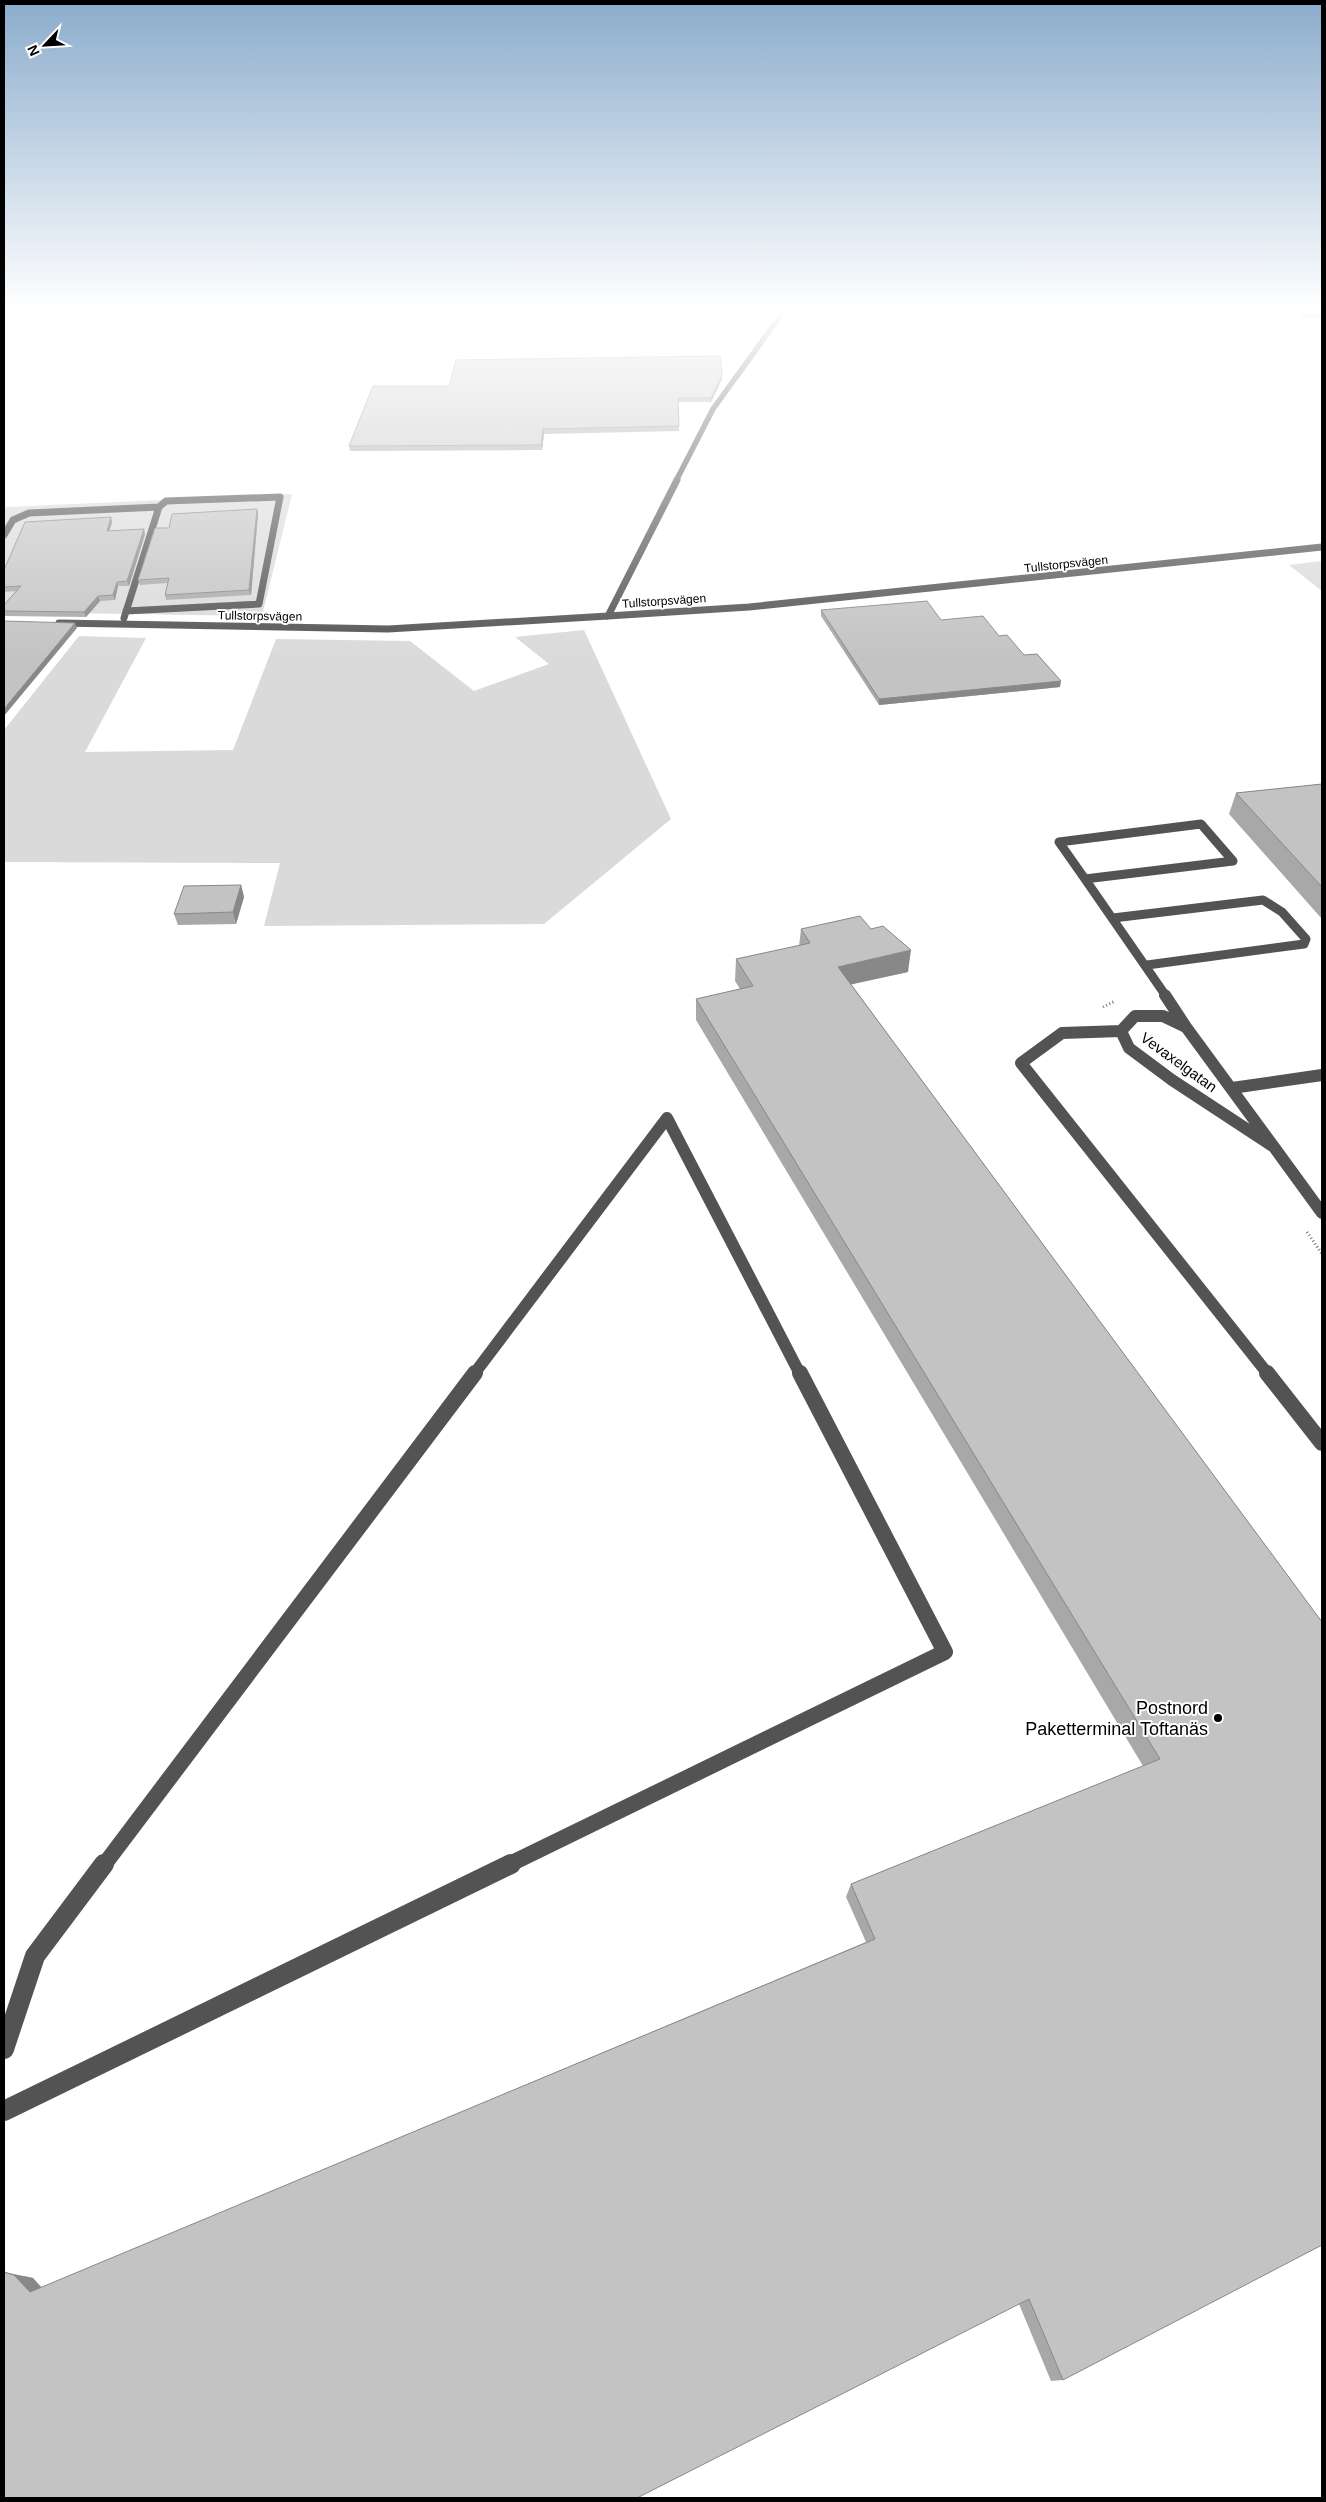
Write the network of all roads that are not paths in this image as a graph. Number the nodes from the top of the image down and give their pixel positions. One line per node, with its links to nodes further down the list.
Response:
1 (705, 425): 6 (street)
2 (159, 506): 3 (street); 5 (street); 5 (street)
3 (4, 535)
4 (1322, 547): 6 (street, Tullstorpsvägen)
5 (126, 611): 8 (street)
6 (608, 616): 8 (street, Tullstorpsvägen)
7 (53, 623): 8 (street, Tullstorpsvägen)
8 (121, 625)
9 (1085, 879): 9 (street); 10 (street)
10 (1113, 918): 11 (street); 11 (street)
11 (1147, 965): 12 (street)
12 (1186, 1026): 13 (street, Vevaxelgatan); 15 (street, Vevaxelgatan)
13 (1121, 1031): 16 (street, Vevaxelgatan); 18 (street)
14 (1322, 1075): 15 (street, Vevaxelgatan)
15 (1232, 1088): 16 (street, Vevaxelgatan)
16 (1274, 1147): 17 (street, Vevaxelgatan)
17 (1322, 1213)
18 (1322, 1443)
19 (4, 2050): 20 (street)
20 (4, 2111)

